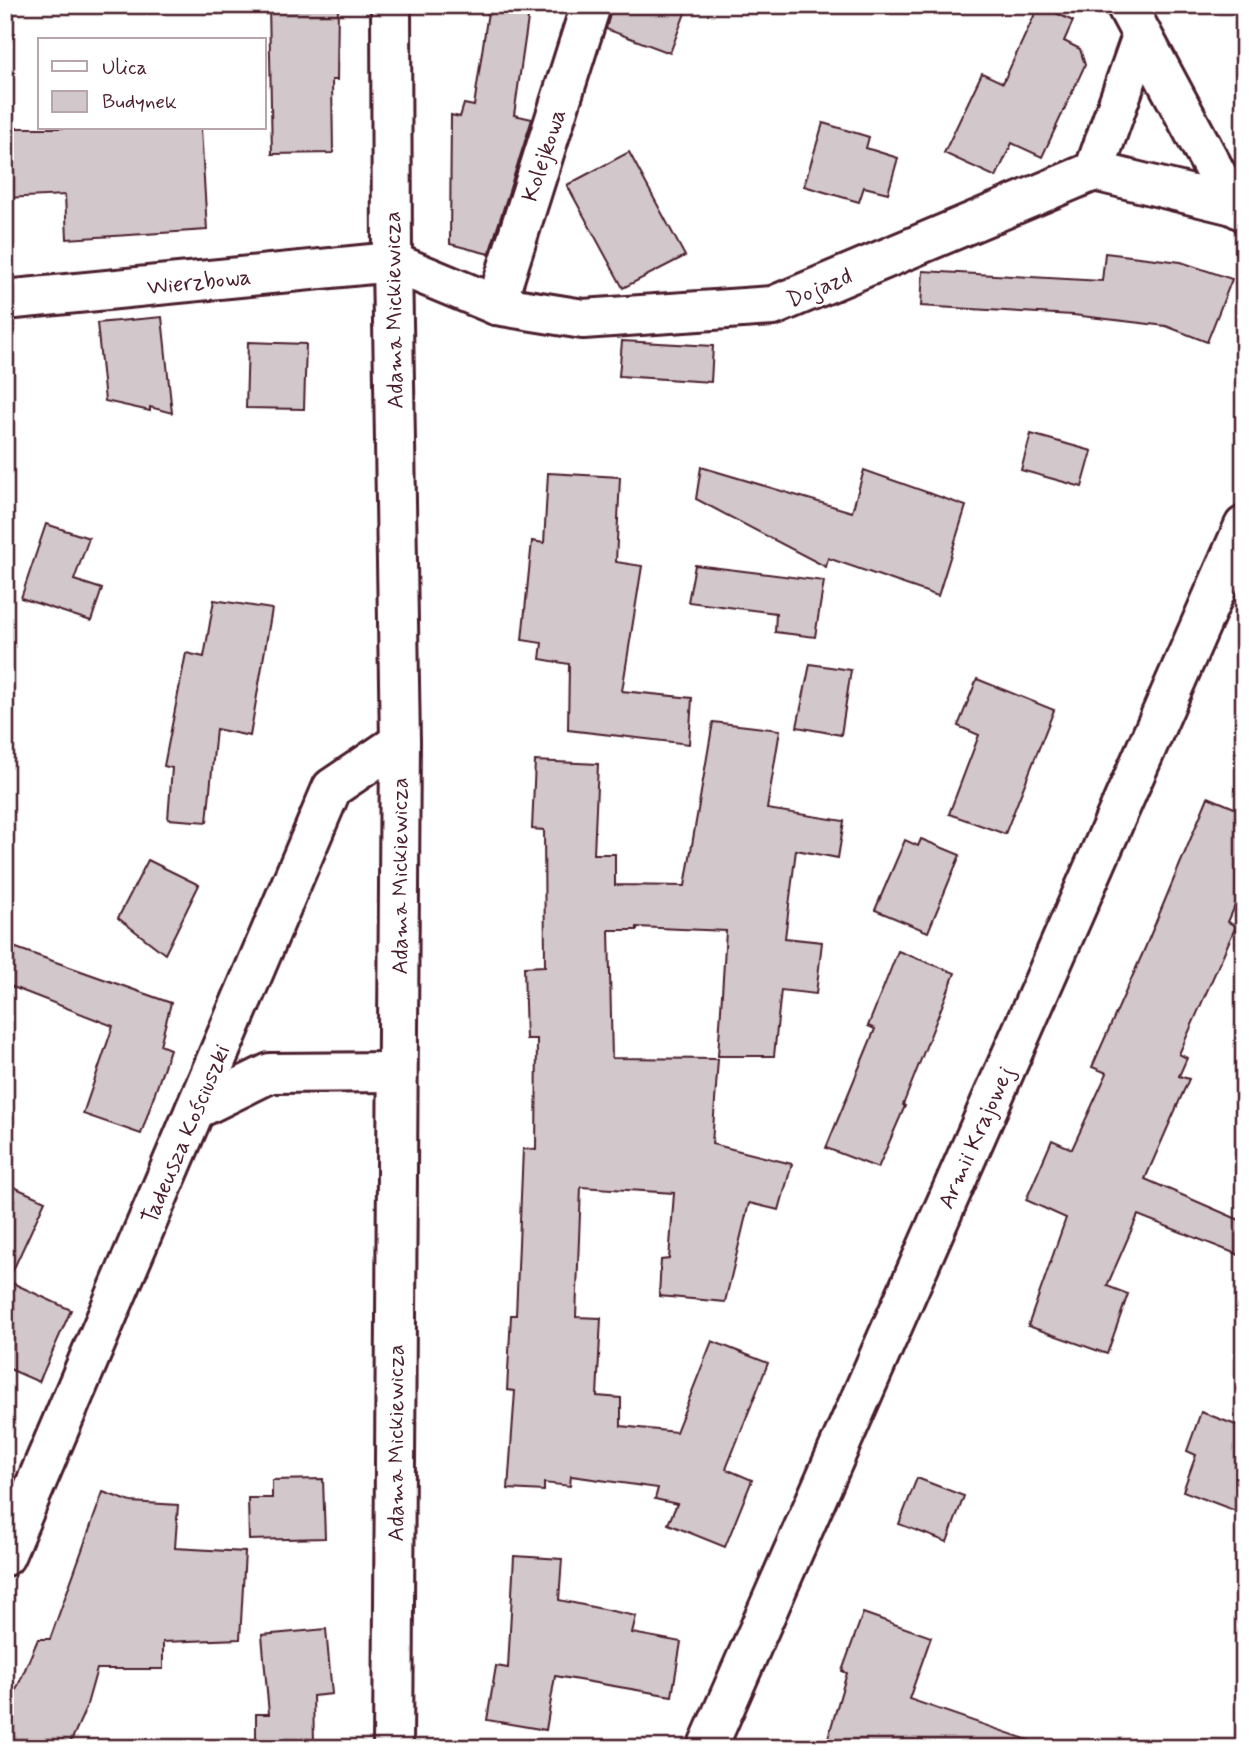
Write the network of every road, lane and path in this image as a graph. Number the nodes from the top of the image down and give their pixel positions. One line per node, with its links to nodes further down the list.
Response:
1 (391, 5): 6 (street, Adama Mickiewicza)
2 (591, 5): 8 (street, Kolejkowa)
3 (1134, 21): 4 (street); 5 (street)
4 (1094, 171): 5 (street); 8 (street, Dojazd)
5 (1238, 208)
6 (392, 262): 7 (street, Wierzbowa); 8 (street, Dojazd); 10 (street, Adama Mickiewicza)
7 (5, 300)
8 (496, 305)
9 (1244, 526): 15 (street, Armii Krajowej)
10 (400, 742): 11 (street, Adama Mickiewicza); 12 (street, Tadeusza Kościuszki)
11 (397, 1072): 12 (street); 14 (street, Adama Mickiewicza)
12 (195, 1110): 13 (street, Tadeusza Kościuszki)
13 (5, 1556)
14 (393, 1748)
15 (707, 1748)

